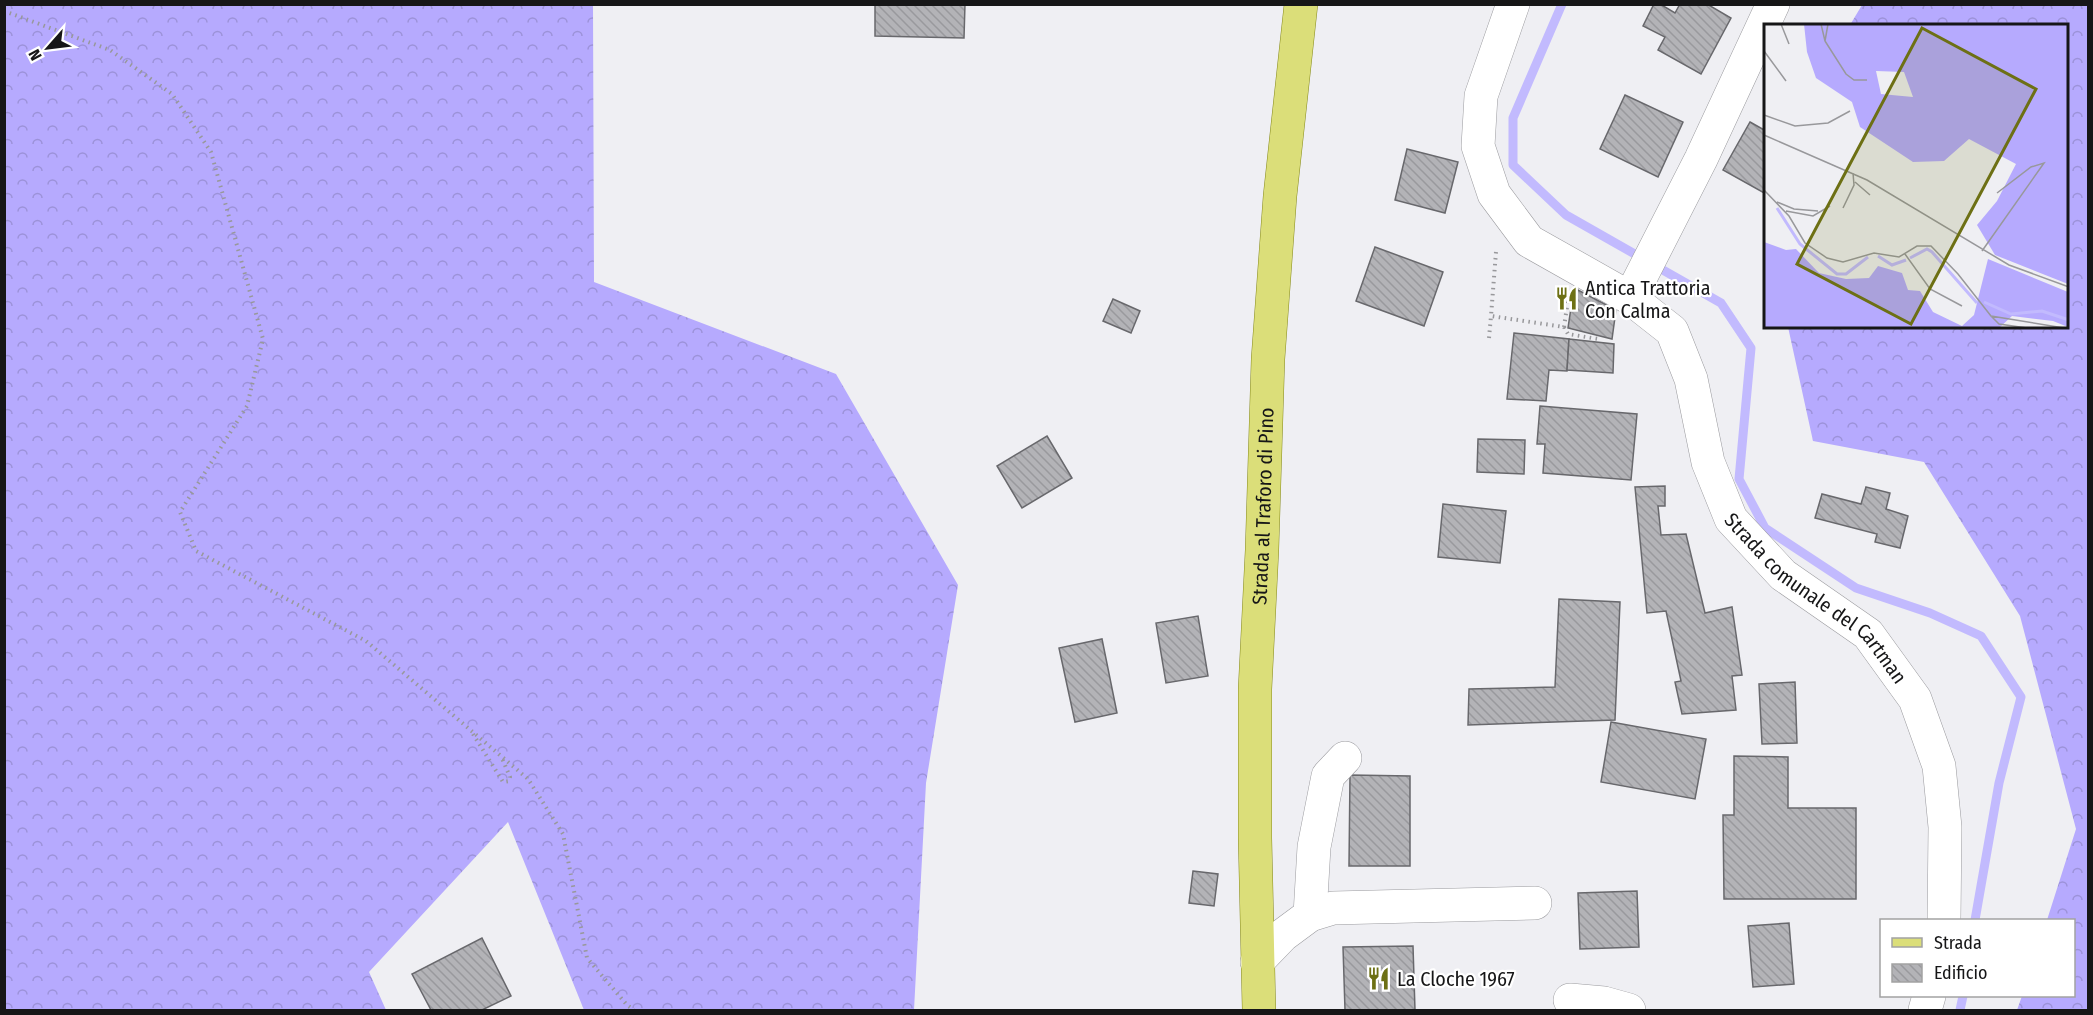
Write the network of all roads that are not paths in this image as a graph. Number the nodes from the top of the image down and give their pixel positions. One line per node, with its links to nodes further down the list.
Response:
1 (1301, 4): 9 (main road, Strada al Traforo di Pino)
2 (1513, 4): 4 (street, Strada comunale del Cartman)
3 (1773, 4): 4 (street)
4 (1633, 293): 8 (street, Strada comunale del Cartman)
5 (1345, 758): 7 (street)
6 (1535, 903): 7 (street)
7 (1310, 915): 9 (street)
8 (1944, 919)
9 (1257, 962): 11 (main road, Strada al Traforo di Pino)
10 (1570, 1000): 12 (street)
11 (1259, 1011)
12 (1629, 1011)

